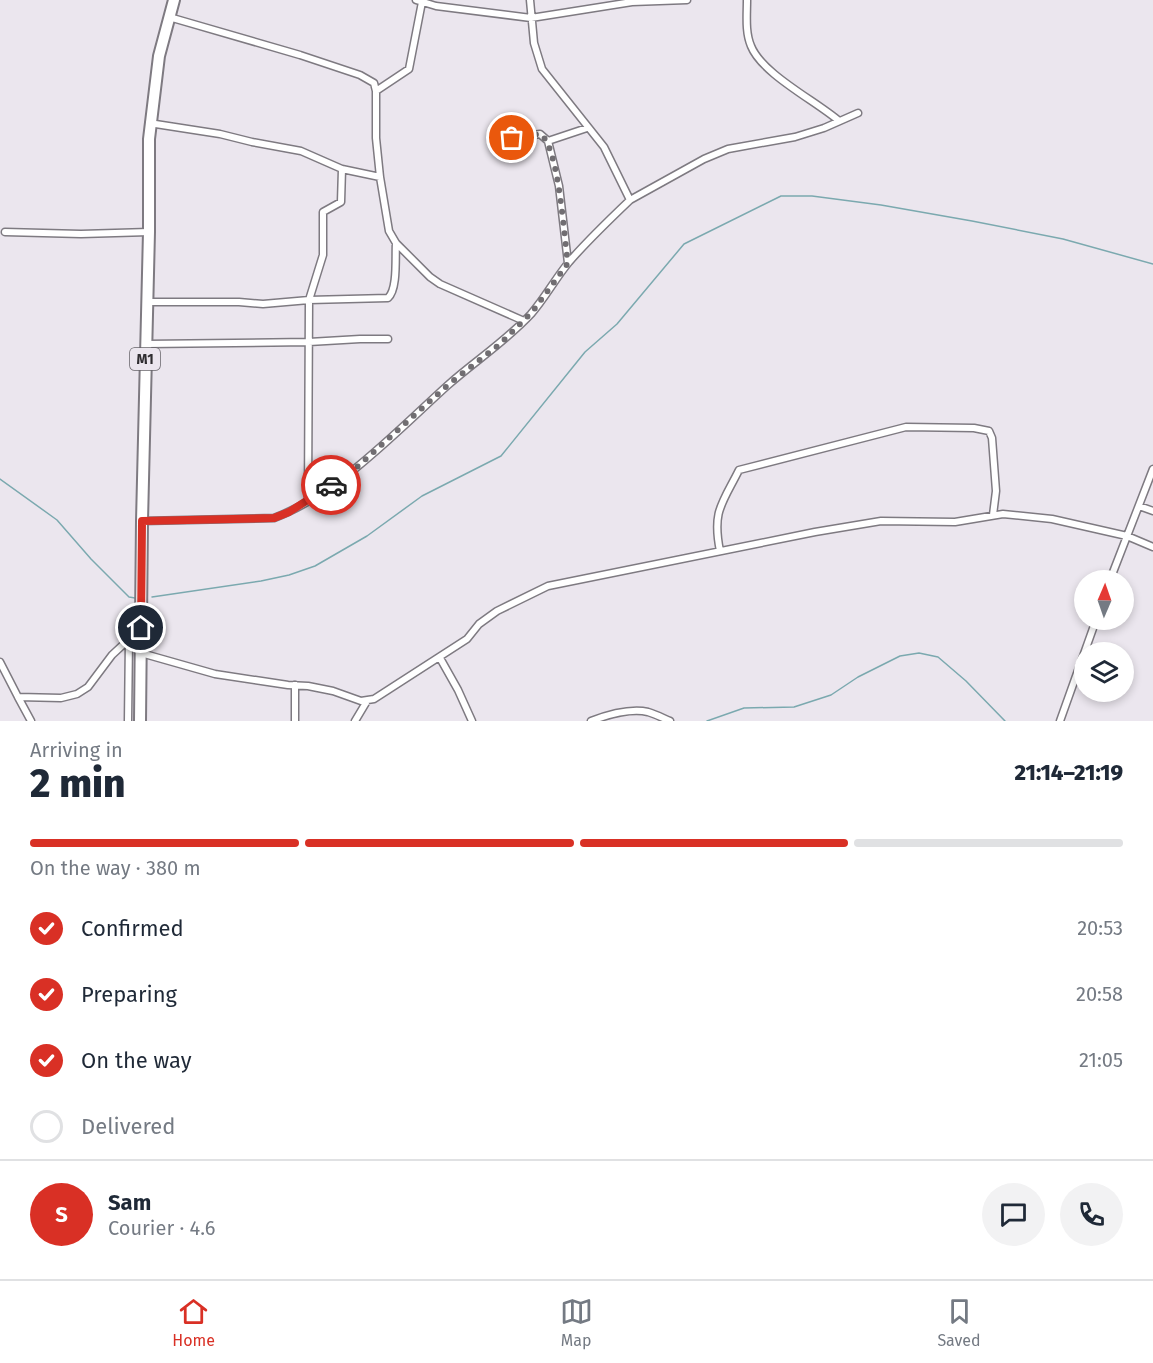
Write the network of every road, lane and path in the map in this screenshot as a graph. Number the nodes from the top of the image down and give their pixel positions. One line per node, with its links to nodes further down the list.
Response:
1 (174, 0): 6 (highway, M1)
2 (530, 0): 7 (street)
3 (687, 0): 7 (street)
4 (747, 0): 10 (street)
5 (419, 1): 7 (street); 8 (street)
6 (169, 17): 8 (street); 11 (highway, M1)
7 (531, 18): 12 (street)
8 (376, 91): 16 (street)
9 (858, 113): 10 (street)
10 (840, 122): 17 (street)
11 (149, 123): 15 (street); 19 (highway, M1)
12 (587, 128): 14 (street); 17 (street)
13 (500, 138): 14 (street)
14 (548, 141): 21 (street)
15 (342, 169): 16 (street); 22 (street)
16 (380, 177): 20 (street)
17 (630, 200): 21 (street)
18 (5, 232): 19 (street)
19 (149, 232): 23 (highway, M1)
20 (396, 243): 22 (street); 24 (street)
21 (568, 263): 24 (street)
22 (309, 300): 23 (street); 26 (street)
23 (146, 302): 27 (highway, M1)
24 (524, 321): 29 (street)
25 (388, 339): 26 (street)
26 (309, 342): 27 (street); 29 (street)
27 (146, 344): 33 (highway, M1)
28 (1153, 469): 30 (street)
29 (308, 500): 33 (street)
30 (1138, 506): 31 (street); 34 (street)
31 (1153, 511)
32 (993, 515): 34 (street); 36 (street); 36 (street)
33 (142, 521): 38 (highway, M1)
34 (1127, 536): 35 (street); 37 (street)
35 (1153, 547)
36 (720, 551): 42 (street)
37 (1114, 570)
38 (141, 628): 40 (street); 41 (highway, M1)
39 (1092, 630): 55 (street)
40 (129, 639): 45 (street); 48 (street)
41 (141, 653): 44 (street); 49 (highway, M1)
42 (440, 658): 46 (street); 52 (street)
43 (0, 662): 45 (street)
44 (295, 685): 46 (street); 50 (street)
45 (18, 697): 47 (street)
46 (367, 701): 51 (street)
47 (31, 721)
48 (128, 721)
49 (140, 721)
50 (295, 721)
51 (355, 721)
52 (472, 721)
53 (591, 721): 54 (street)
54 (670, 721)
55 (1060, 721)

